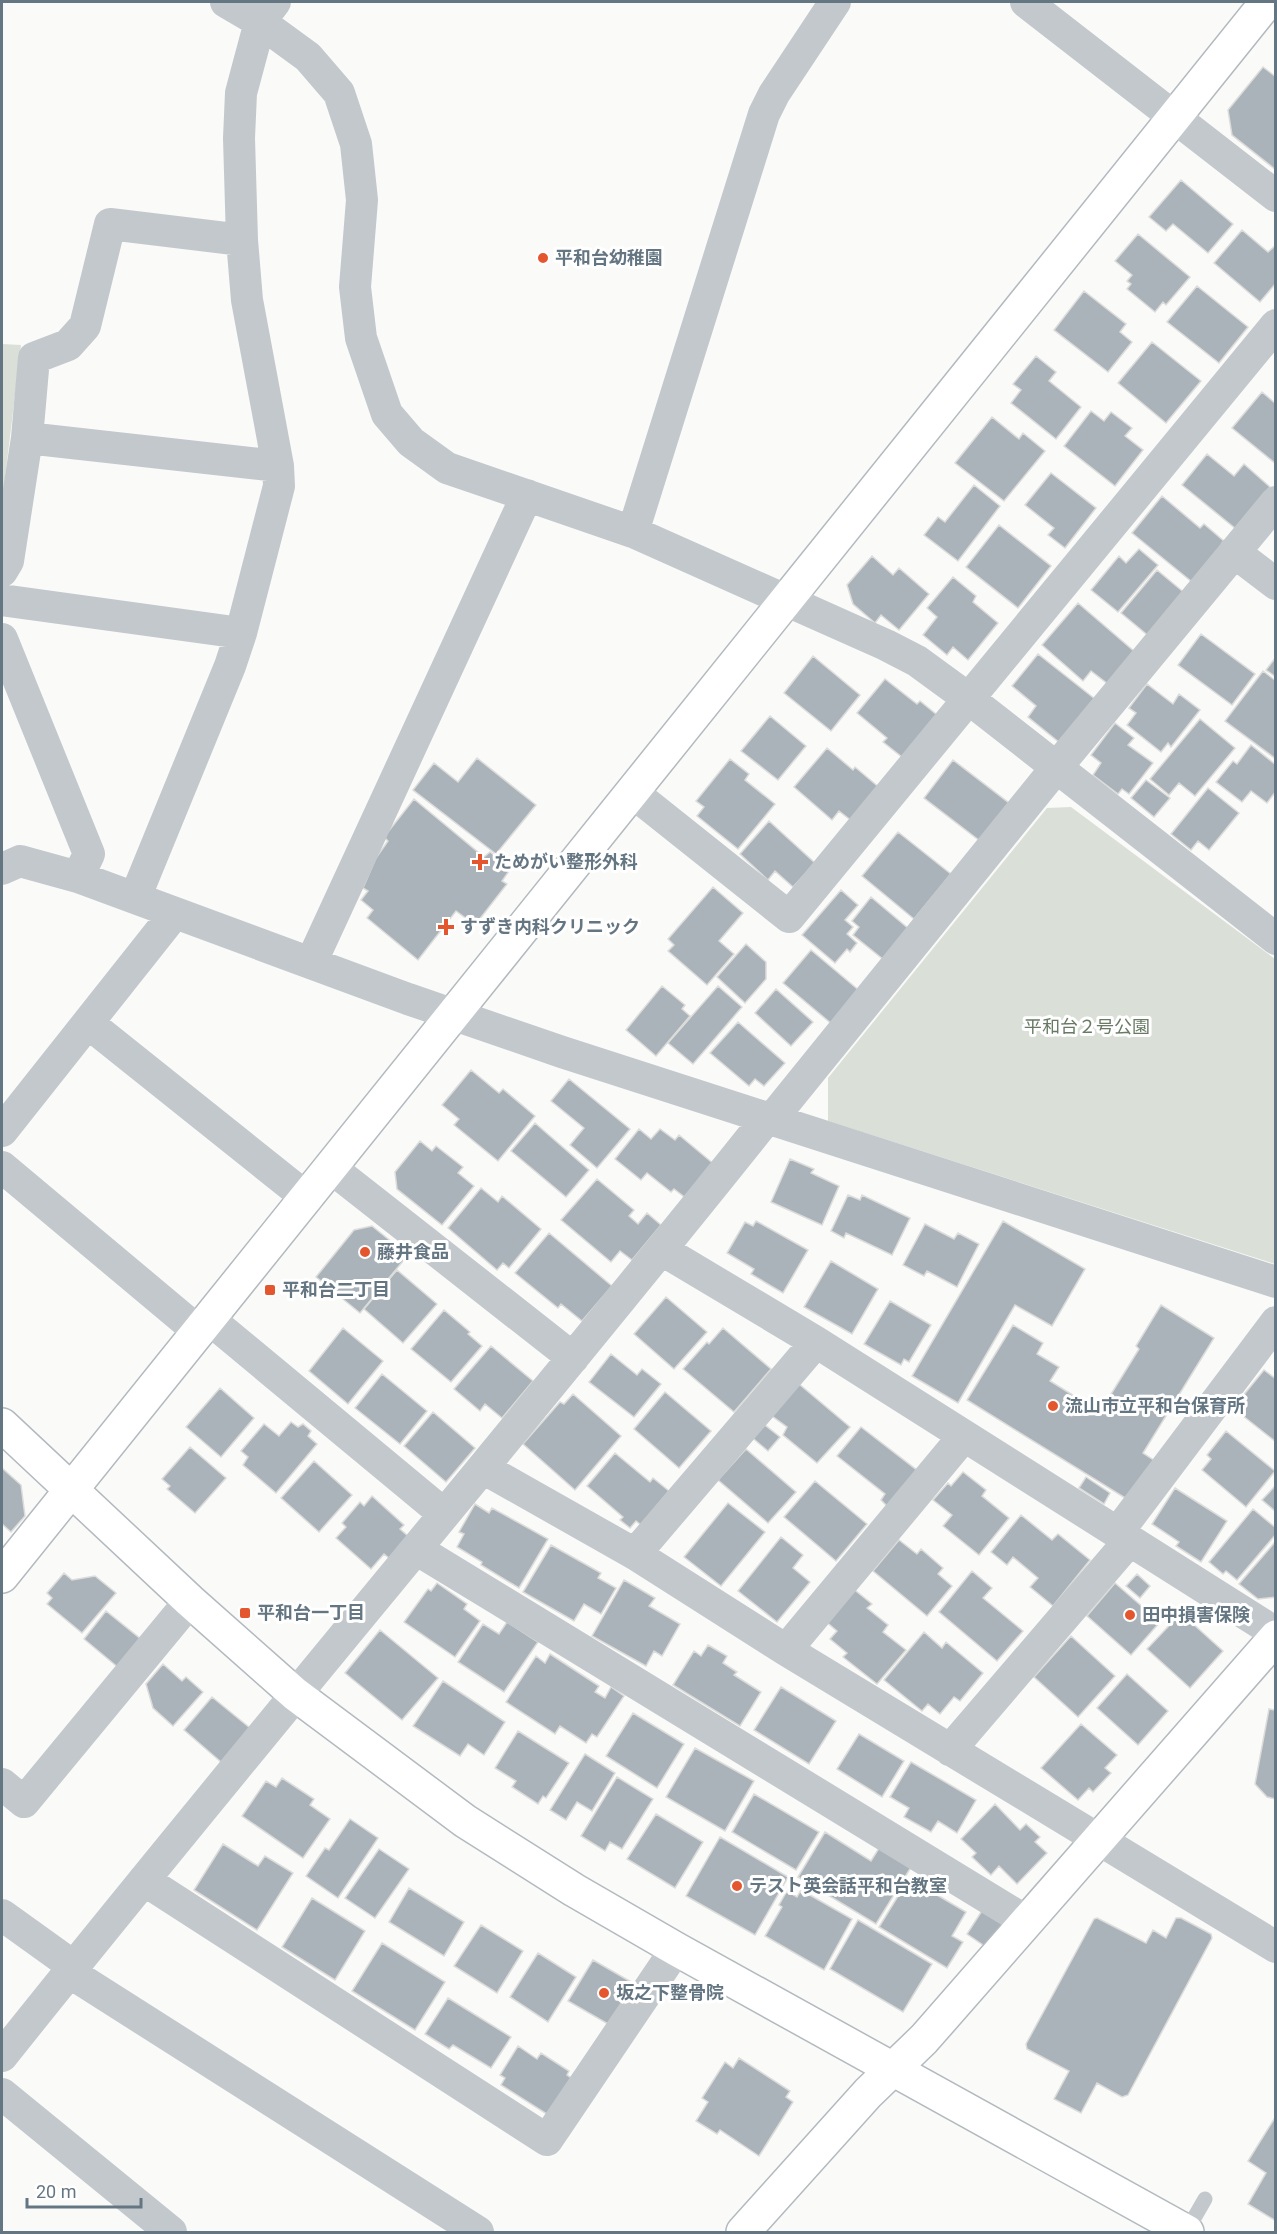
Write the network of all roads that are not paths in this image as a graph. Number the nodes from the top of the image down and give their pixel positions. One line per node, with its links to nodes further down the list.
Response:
1 (226, 2): 5 (street)
2 (835, 2): 14 (street)
3 (1026, 2): 6 (street)
4 (1267, 2): 6 (street)
5 (268, 12): 8 (street); 12 (street)
6 (1173, 118): 7 (street); 18 (street)
7 (1275, 196)
8 (242, 240): 10 (street); 11 (street)
9 (1275, 325): 22 (street)
10 (27, 438): 11 (street); 16 (street)
11 (278, 466): 20 (street)
12 (527, 495): 14 (street); 30 (street)
13 (1275, 502): 15 (street)
14 (633, 532): 18 (street)
15 (1234, 552): 17 (street); 23 (street)
16 (2, 571)
17 (1275, 584)
18 (786, 599): 22 (street); 24 (street)
19 (2, 600): 20 (street)
20 (241, 633): 27 (street)
21 (2, 639): 26 (street)
22 (969, 699): 23 (street); 24 (street)
23 (1056, 768): 29 (street); 33 (street)
24 (632, 792): 31 (street)
25 (2, 869): 26 (street)
26 (78, 878): 27 (street)
27 (135, 898): 28 (street)
28 (174, 914): 30 (street); 32 (street)
29 (1275, 939)
30 (311, 963): 31 (street)
31 (452, 1014): 33 (street); 36 (street)
32 (88, 1023): 34 (street); 37 (street)
33 (769, 1119): 38 (street); 39 (street)
34 (2, 1131)
35 (2, 1167): 41 (street)
36 (331, 1168): 37 (street); 43 (street)
37 (307, 1198): 41 (street)
38 (662, 1250): 42 (street); 43 (street)
39 (1275, 1282)
40 (1275, 1322): 49 (street)
41 (204, 1325): 47 (street); 48 (street)
42 (816, 1342): 45 (street); 51 (street)
43 (573, 1358): 46 (street)
44 (2, 1425): 47 (street)
45 (964, 1436): 49 (street); 55 (street)
46 (483, 1468): 48 (street); 51 (street)
47 (71, 1490): 52 (street); 53 (street)
48 (444, 1514): 50 (street)
49 (1124, 1536): 54 (street); 57 (street)
50 (416, 1549): 56 (street); 62 (street)
51 (635, 1554): 55 (street)
52 (2, 1576)
53 (190, 1600): 56 (street); 58 (street)
54 (1275, 1638): 59 (street)
55 (786, 1650): 57 (street)
56 (295, 1694): 60 (street); 64 (street)
57 (950, 1749): 59 (street)
58 (2, 1784)
59 (1097, 1839): 62 (street); 63 (street)
60 (144, 1880): 64 (street); 65 (street)
61 (2, 1915): 65 (street)
62 (1026, 1921): 67 (street)
63 (1275, 1947)
64 (676, 1949): 67 (street)
65 (71, 1969): 66 (street); 71 (street)
66 (2, 2056)
67 (893, 2070): 72 (street); 73 (street)
68 (2, 2094): 70 (street)
69 (1206, 2199): 73 (lane)
70 (171, 2232)
71 (478, 2232)
72 (743, 2232)
73 (1187, 2232)

